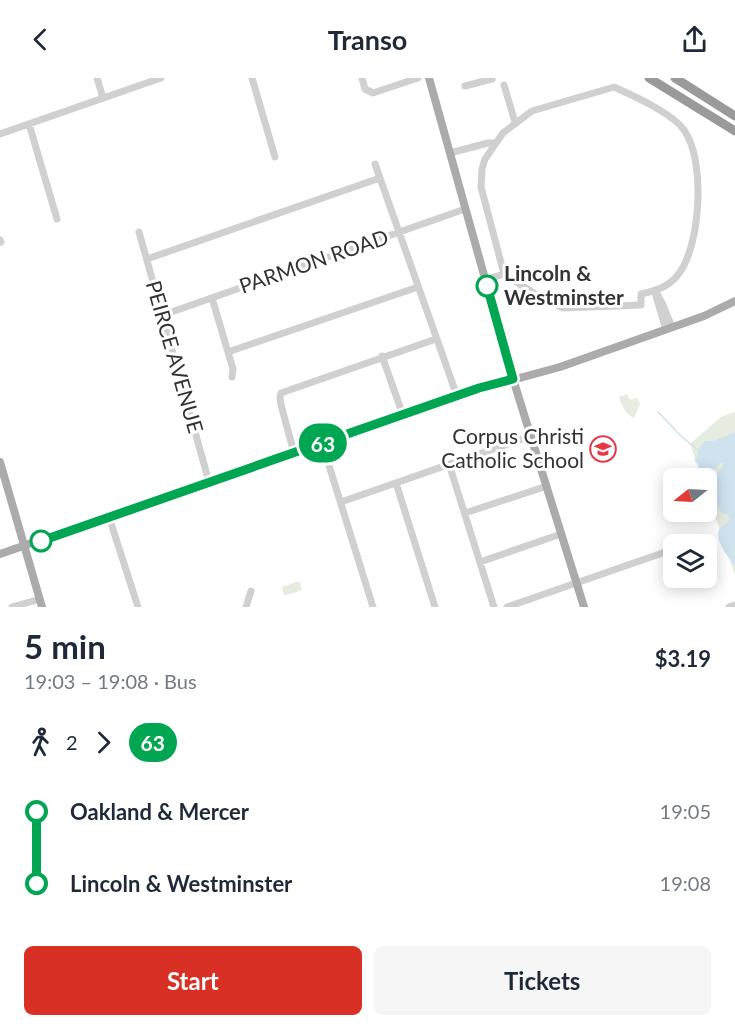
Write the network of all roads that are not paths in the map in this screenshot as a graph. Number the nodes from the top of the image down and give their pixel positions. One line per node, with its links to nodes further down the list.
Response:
1 (97, 78): 13 (street)
2 (161, 78): 13 (street)
3 (252, 78): 21 (street)
4 (362, 78): 5 (street)
5 (418, 78)
6 (429, 78): 20 (main road)
7 (492, 78): 11 (street); 12 (street)
8 (509, 78): 11 (street)
9 (649, 78): 17 (highway)
10 (675, 78): 14 (highway)
11 (504, 85): 15 (street)
12 (465, 87)
13 (103, 98): 16 (street)
14 (735, 116)
15 (515, 122): 19 (street); 32 (street)
16 (29, 124): 18 (street); 25 (street)
17 (735, 131)
18 (0, 134)
19 (495, 143): 20 (street); 29 (street)
20 (450, 153): 24 (main road)
21 (275, 157)
22 (375, 164): 23 (street)
23 (380, 178): 27 (street); 28 (street)
24 (465, 209): 27 (street, PARMON ROAD); 30 (main road)
25 (57, 219)
26 (140, 232): 28 (street, PEIRCE AVENUE)
27 (399, 233): 31 (street); 33 (street, PARMON ROAD)
28 (147, 259): 35 (street, PEIRCE AVENUE)
29 (504, 274): 30 (street); 32 (street)
30 (485, 280): 41 (main road)
31 (418, 286): 37 (street); 38 (street)
32 (655, 290): 36 (street)
33 (213, 298): 35 (street, PARMON ROAD); 38 (street)
34 (735, 301): 36 (main road)
35 (163, 315): 49 (street, PEIRCE AVENUE)
36 (669, 328): 41 (main road)
37 (436, 339): 39 (street); 42 (street)
38 (228, 352): 40 (street)
39 (382, 356): 43 (street); 46 (street)
40 (232, 377)
41 (513, 379): 42 (main road); 44 (main road)
42 (457, 396): 43 (main road)
43 (403, 415): 45 (main road)
44 (531, 436): 48 (street); 51 (main road)
45 (322, 443): 46 (main road); 52 (street)
46 (294, 453): 49 (main road)
47 (0, 462): 56 (main road)
48 (449, 464): 50 (street); 53 (street)
49 (209, 482): 54 (main road)
50 (396, 483): 52 (street); 68 (street)
51 (547, 486): 53 (street); 55 (main road)
52 (340, 502): 67 (street)
53 (465, 513): 59 (street)
54 (109, 517): 56 (main road); 65 (street)
55 (561, 534): 59 (street); 60 (main road)
56 (24, 547): 58 (main road); 62 (main road)
57 (663, 553): 60 (street)
58 (0, 554)
59 (480, 562): 69 (street)
60 (577, 583): 70 (street); 71 (main road)
61 (251, 591): 66 (street)
62 (41, 603): 64 (street)
63 (735, 605): 72 (street)
64 (12, 607)
65 (138, 607)
66 (247, 607)
67 (373, 607)
68 (435, 607)
69 (494, 607)
70 (507, 607)
71 (584, 607)
72 (729, 607)

